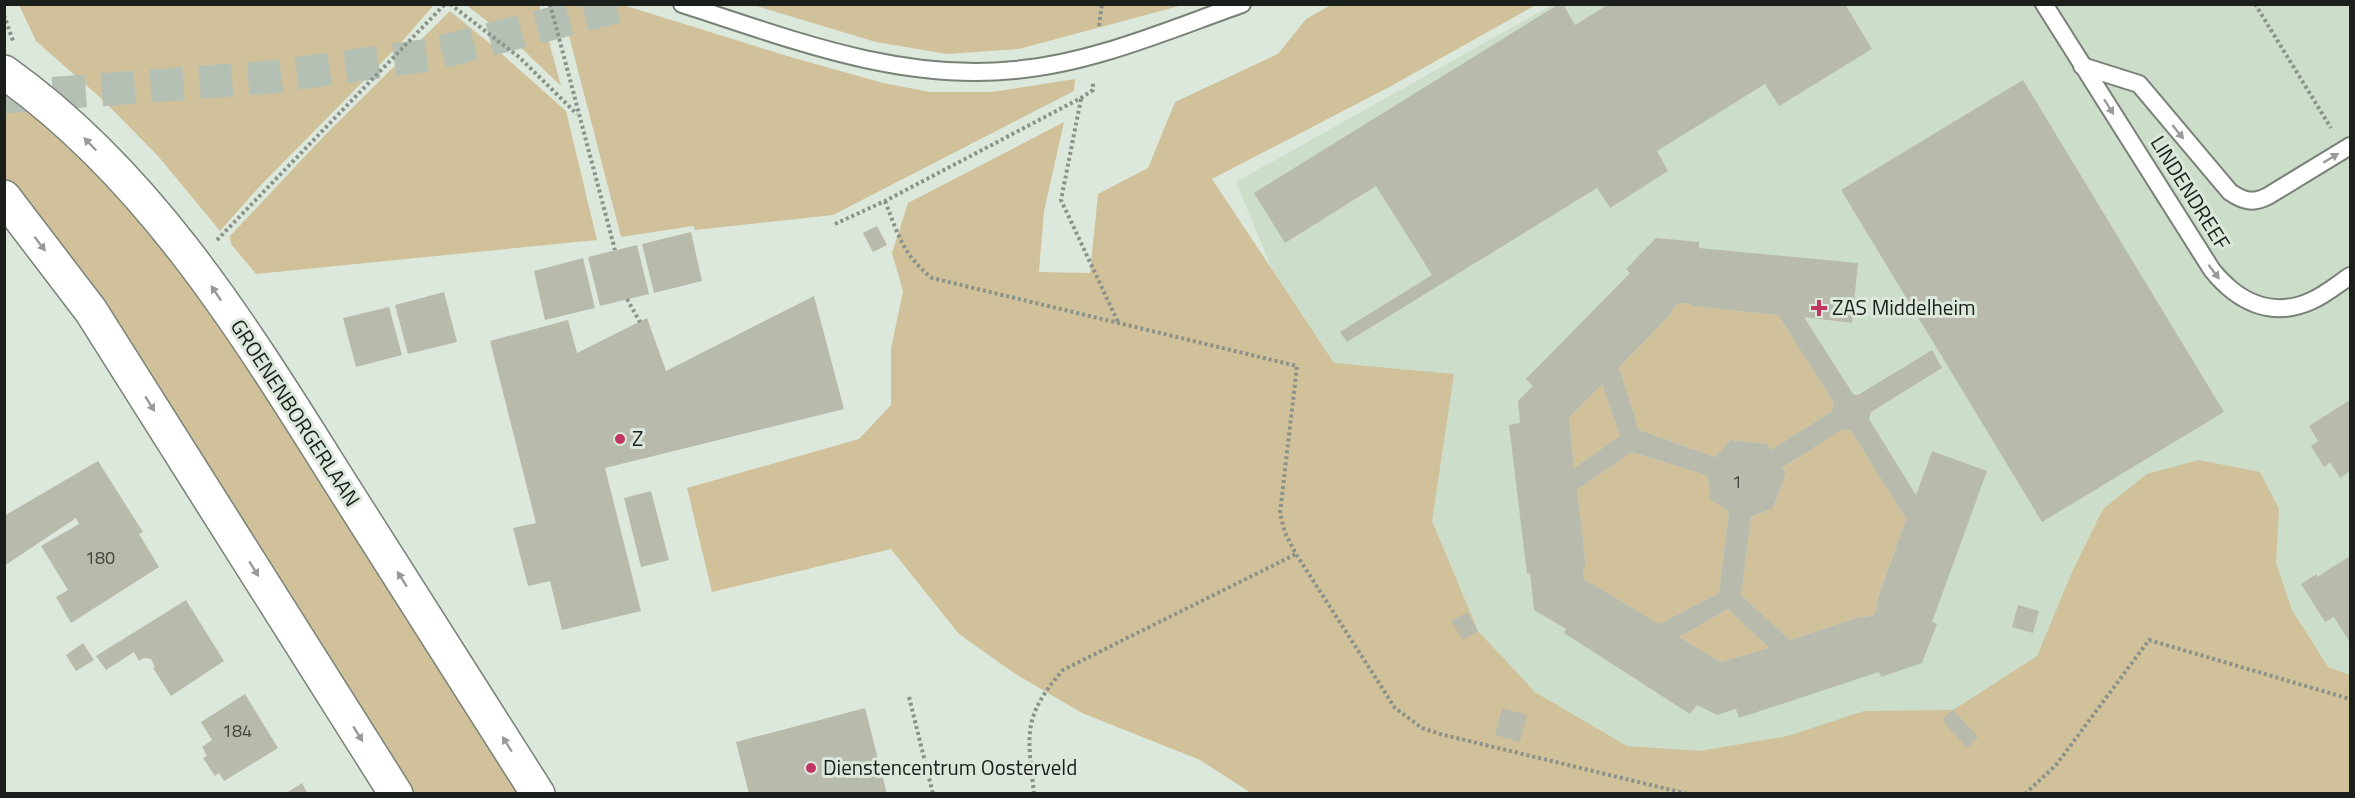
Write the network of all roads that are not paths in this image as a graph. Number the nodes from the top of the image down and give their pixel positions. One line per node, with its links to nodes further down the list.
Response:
1 (682, 4): 2 (lane)
2 (1242, 4)
3 (2044, 4): 4 (lane, LINDENDREEF)
4 (2082, 66): 6 (lane, one-way to 6); 8 (lane, LINDENDREEF, one-way to 8)
5 (4, 72): 10 (street, GROENENBORGERLAAN, one-way to 5)
6 (2348, 148)
7 (4, 197): 9 (street, one-way to 9)
8 (2350, 276)
9 (396, 794)
10 (538, 794)

